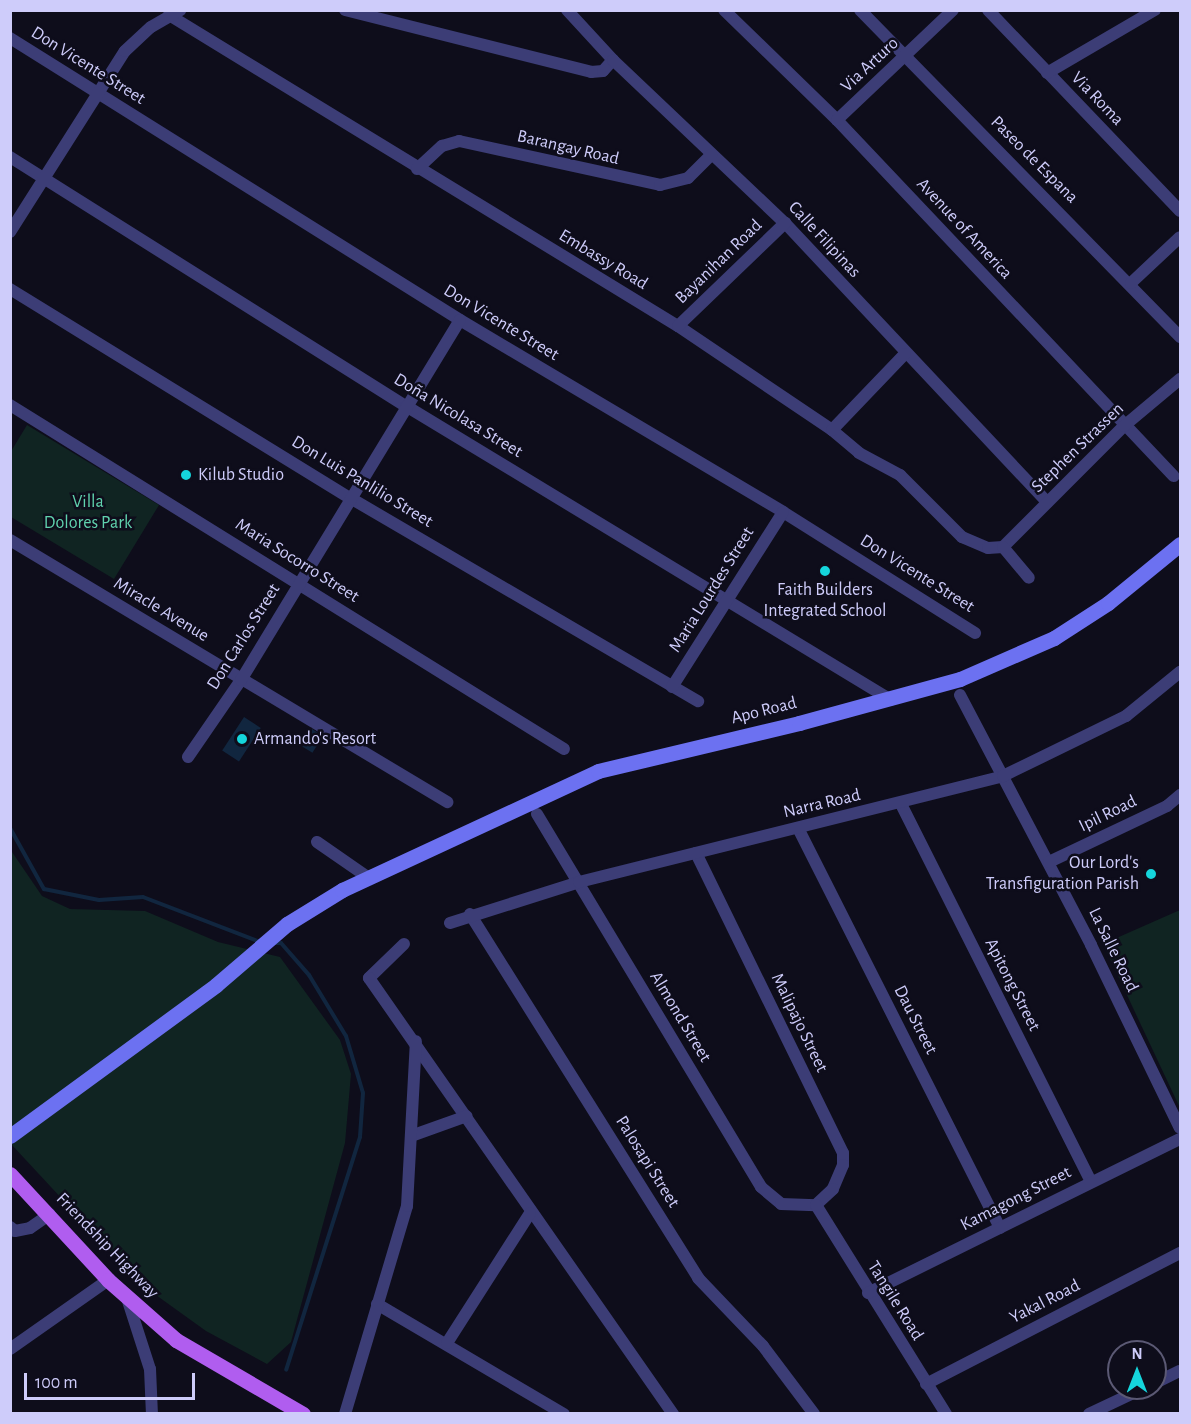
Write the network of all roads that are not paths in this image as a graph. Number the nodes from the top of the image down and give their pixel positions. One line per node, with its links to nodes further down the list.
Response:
1 (345, 10): 11 (street)
2 (567, 10): 11 (street, Calle Filipinas)
3 (724, 10): 14 (street, Avenue of America)
4 (860, 10): 10 (street, Paseo de Espana)
5 (953, 10): 10 (street, Via Arturo)
6 (988, 10): 12 (street, Via Roma)
7 (1155, 10): 12 (street)
8 (174, 13): 13 (street); 17 (street, Embassy Road)
9 (10, 38): 13 (street, Don Vicente Street)
10 (905, 57): 14 (street, Via Arturo); 23 (street, Paseo de Espana)
11 (613, 60): 15 (street, Calle Filipinas)
12 (1047, 74): 19 (street, Via Roma)
13 (97, 92): 18 (street); 25 (street, Don Vicente Street)
14 (837, 120): 32 (street, Avenue of America)
15 (711, 155): 17 (street, Barangay Road); 20 (street, Calle Filipinas)
16 (10, 158): 18 (street, Doña Nicolasa Street)
17 (417, 170): 26 (street, Embassy Road)
18 (44, 180): 21 (street); 31 (street, Doña Nicolasa Street)
19 (1180, 211)
20 (786, 223): 26 (street, Bayanihan Road); 28 (street, Calle Filipinas)
21 (10, 232)
22 (1180, 237): 23 (street)
23 (1131, 283): 27 (street, Paseo de Espana)
24 (10, 289): 35 (street, Don Luis Panlilio Street)
25 (460, 320): 31 (street, Don Carlos Street); 37 (street, Don Vicente Street)
26 (678, 326): 33 (street, Embassy Road)
27 (1180, 337)
28 (906, 354): 33 (street); 36 (street, Calle Filipinas)
29 (1180, 379): 32 (street, Stephen Strassen)
30 (10, 405): 42 (street, Maria Socorro Street)
31 (406, 406): 35 (street, Don Carlos Street); 43 (street, Doña Nicolasa Street)
32 (1124, 426): 34 (street, Avenue of America); 36 (street, Stephen Strassen)
33 (832, 429): 40 (street, Embassy Road)
34 (1174, 476)
35 (352, 499): 42 (street, Don Carlos Street); 47 (street, Don Luis Panlilio Street)
36 (1047, 502): 40 (street, Stephen Strassen)
37 (783, 512): 43 (street, Maria Lourdes Street); 44 (street, Don Vicente Street)
38 (10, 540): 46 (street, Miracle Avenue)
39 (1180, 544): 49 (street, Apo Road)
40 (1004, 547): 41 (street)
41 (1029, 578)
42 (299, 584): 46 (street, Don Carlos Street); 51 (street, Maria Socorro Street)
43 (728, 601): 47 (street, Maria Lourdes Street); 49 (street, Doña Nicolasa Street)
44 (975, 633)
45 (1180, 672): 53 (street, Narra Road)
46 (241, 680): 52 (street, Don Carlos Street); 55 (street, Miracle Avenue)
47 (672, 687): 50 (street, Don Luis Panlilio Street)
48 (960, 695): 53 (street, La Salle Road)
49 (891, 700): 62 (street, Apo Road)
50 (699, 701)
51 (564, 748)
52 (188, 758)
53 (1003, 776): 56 (street, Narra Road); 61 (street, La Salle Road)
54 (1180, 795): 61 (street, Ipil Road)
55 (447, 802)
56 (901, 804): 58 (street, Narra Road); 74 (street, Apitong Street)
57 (537, 814): 63 (street, Almond Street)
58 (798, 828): 60 (street, Narra Road); 79 (street, Dau Street)
59 (317, 842): 62 (street)
60 (696, 853): 63 (street, Narra Road); 75 (street, Malipajo Street)
61 (1049, 862): 69 (street, La Salle Road)
62 (369, 878): 71 (street, Apo Road)
63 (579, 882): 64 (street, Narra Road); 75 (street, Almond Street)
64 (470, 914): 65 (street, Narra Road); 94 (street, Palosapi Street)
65 (450, 923)
66 (404, 944): 67 (street)
67 (416, 1041): 68 (street); 70 (street)
68 (466, 1116): 70 (street); 76 (street)
69 (1180, 1128)
70 (411, 1136): 84 (street)
71 (10, 1137)
72 (1180, 1138): 74 (street, Kamagong Street)
73 (10, 1174): 77 (main road, Friendship Highway)
74 (1091, 1182): 79 (street, Kamagong Street)
75 (816, 1205): 82 (street, Tangile Road)
76 (530, 1213): 85 (street); 93 (street)
77 (50, 1214): 78 (street); 81 (main road, Friendship Highway)
78 (10, 1227)
79 (1000, 1228): 82 (street, Kamagong Street)
80 (1180, 1253): 87 (street, Yakal Road)
81 (108, 1280): 83 (main road, Friendship Highway); 86 (street)
82 (868, 1293): 87 (street, Tangile Road)
83 (127, 1298): 89 (street); 90 (main road, Friendship Highway)
84 (377, 1304): 85 (street); 91 (street)
85 (447, 1343): 92 (street)
86 (10, 1349)
87 (926, 1384): 95 (street, Tangile Road)
88 (1117, 1400): 96 (street)
89 (152, 1413)
90 (303, 1413)
91 (345, 1413)
92 (564, 1413)
93 (673, 1413)
94 (814, 1413)
95 (946, 1413)
96 (1089, 1413)

